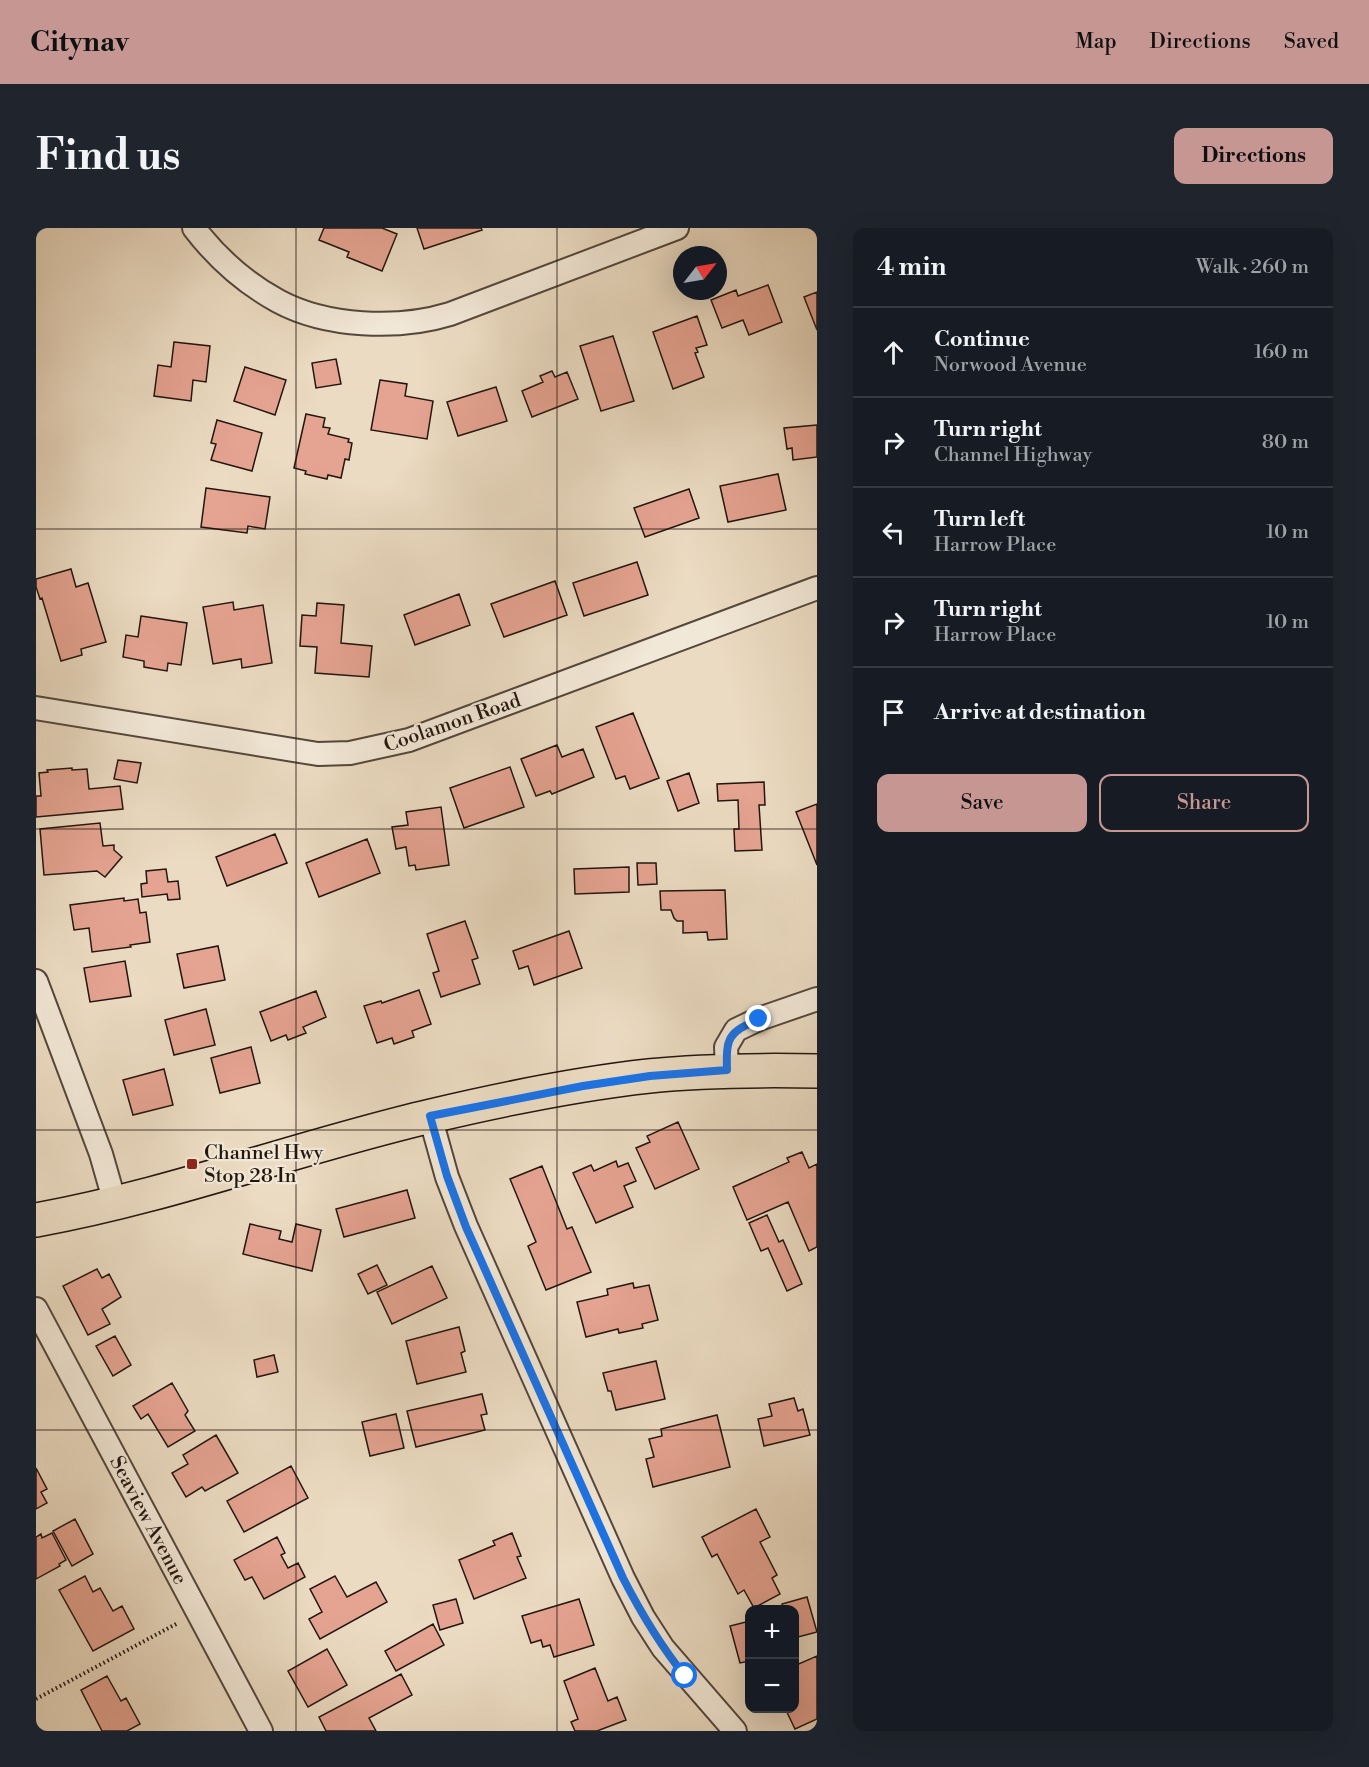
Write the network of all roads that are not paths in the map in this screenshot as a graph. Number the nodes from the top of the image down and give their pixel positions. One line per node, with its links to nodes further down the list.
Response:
1 (194, 228): 2 (street)
2 (677, 228)
3 (817, 588): 4 (street, Coolamon Road)
4 (36, 708)
5 (36, 981): 10 (street)
6 (817, 999): 7 (street)
7 (727, 1070): 8 (main road); 9 (main road)
8 (817, 1071)
9 (430, 1116): 10 (main road); 14 (street)
10 (115, 1203): 11 (main road)
11 (36, 1220)
12 (36, 1309): 13 (street, Seaview Avenue)
13 (261, 1731)
14 (735, 1731)

